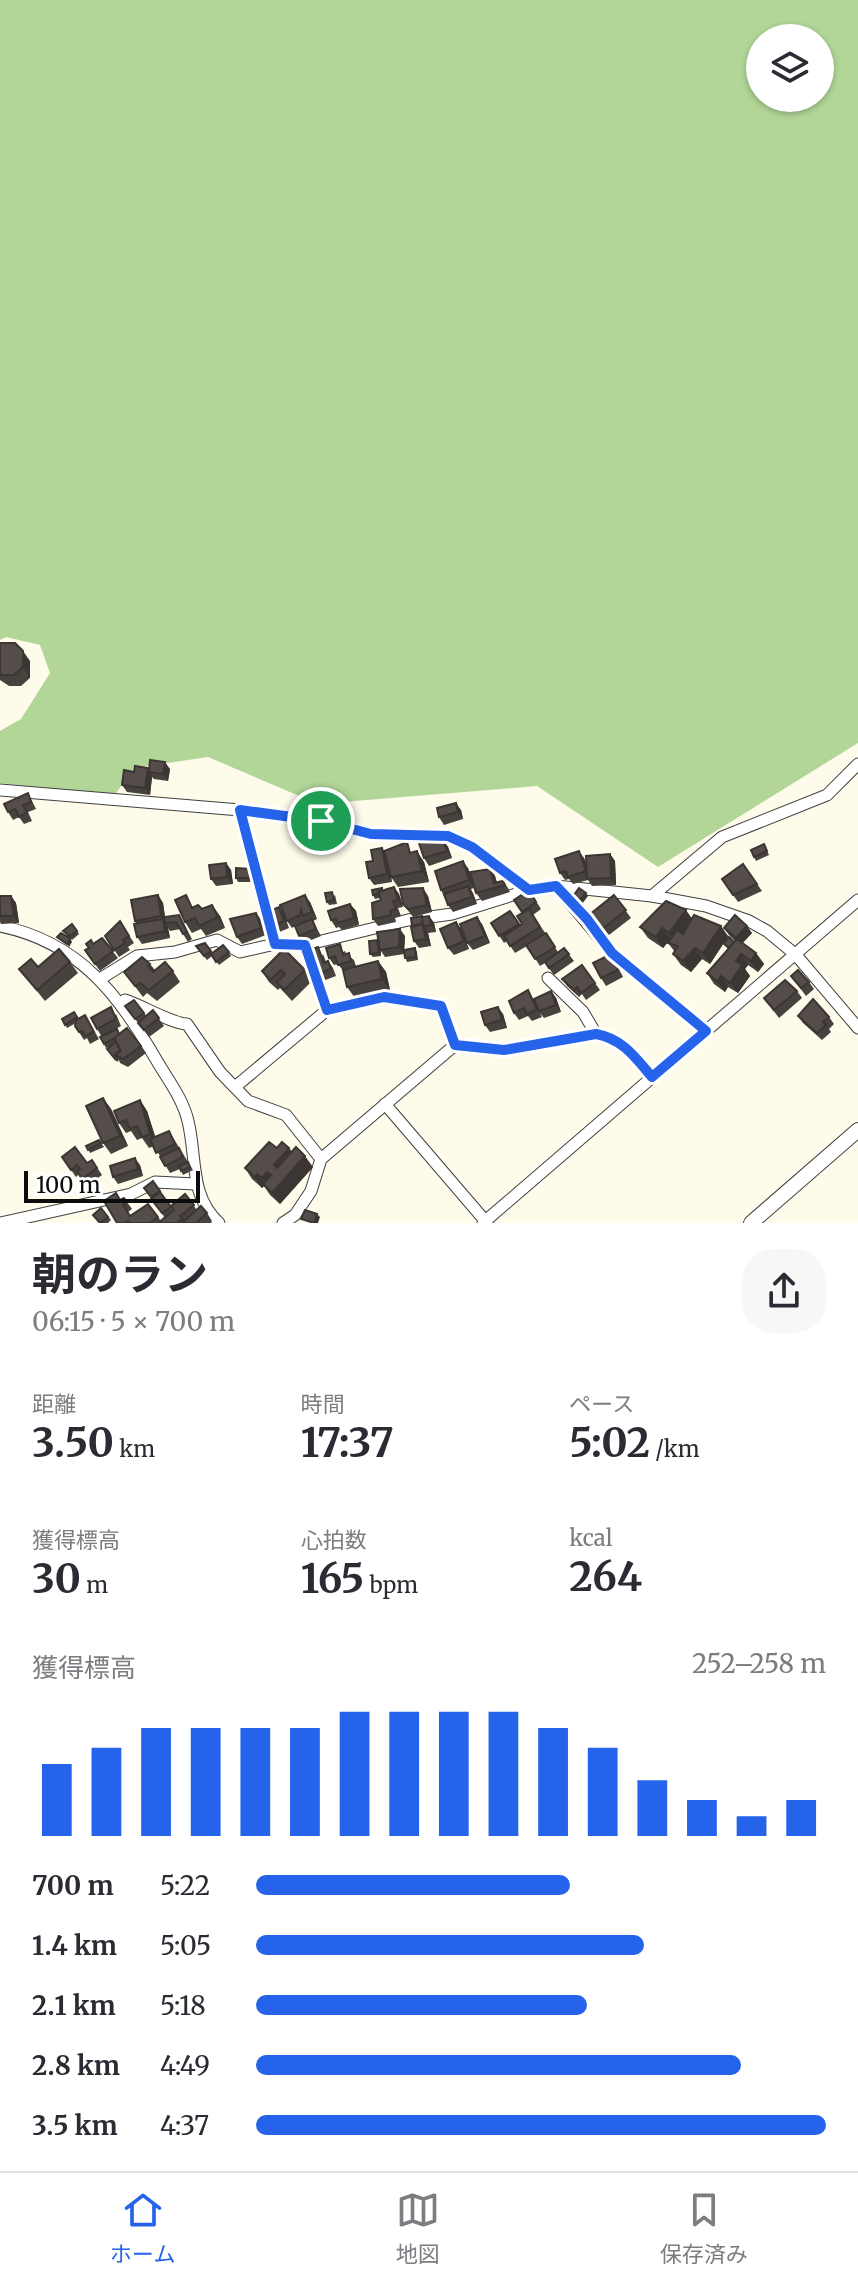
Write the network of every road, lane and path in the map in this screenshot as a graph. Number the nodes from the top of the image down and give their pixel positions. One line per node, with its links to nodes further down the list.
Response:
1 (858, 764): 6 (street)
2 (0, 790): 3 (street)
3 (240, 810): 5 (street); 9 (street)
4 (556, 886): 5 (street); 6 (street); 17 (street)
5 (529, 890): 10 (street)
6 (652, 896): 11 (street)
7 (858, 900): 11 (street)
8 (0, 926): 13 (street)
9 (275, 944): 10 (street); 13 (street)
10 (305, 945): 15 (street)
11 (796, 955): 16 (street); 17 (street)
12 (548, 978): 18 (street)
13 (100, 979): 14 (street)
14 (119, 999): 21 (street); 25 (street)
15 (327, 1010): 19 (street); 21 (street)
16 (858, 1028)
17 (706, 1031): 20 (street)
18 (596, 1034): 19 (street); 20 (street)
19 (455, 1045): 22 (street)
20 (652, 1077): 26 (street)
21 (235, 1087): 24 (street)
22 (385, 1104): 24 (street); 26 (street)
23 (858, 1130): 30 (street)
24 (321, 1159): 29 (street)
25 (195, 1184): 27 (street); 28 (street)
26 (485, 1222)
27 (1, 1223)
28 (219, 1223)
29 (283, 1223)
30 (751, 1223)

